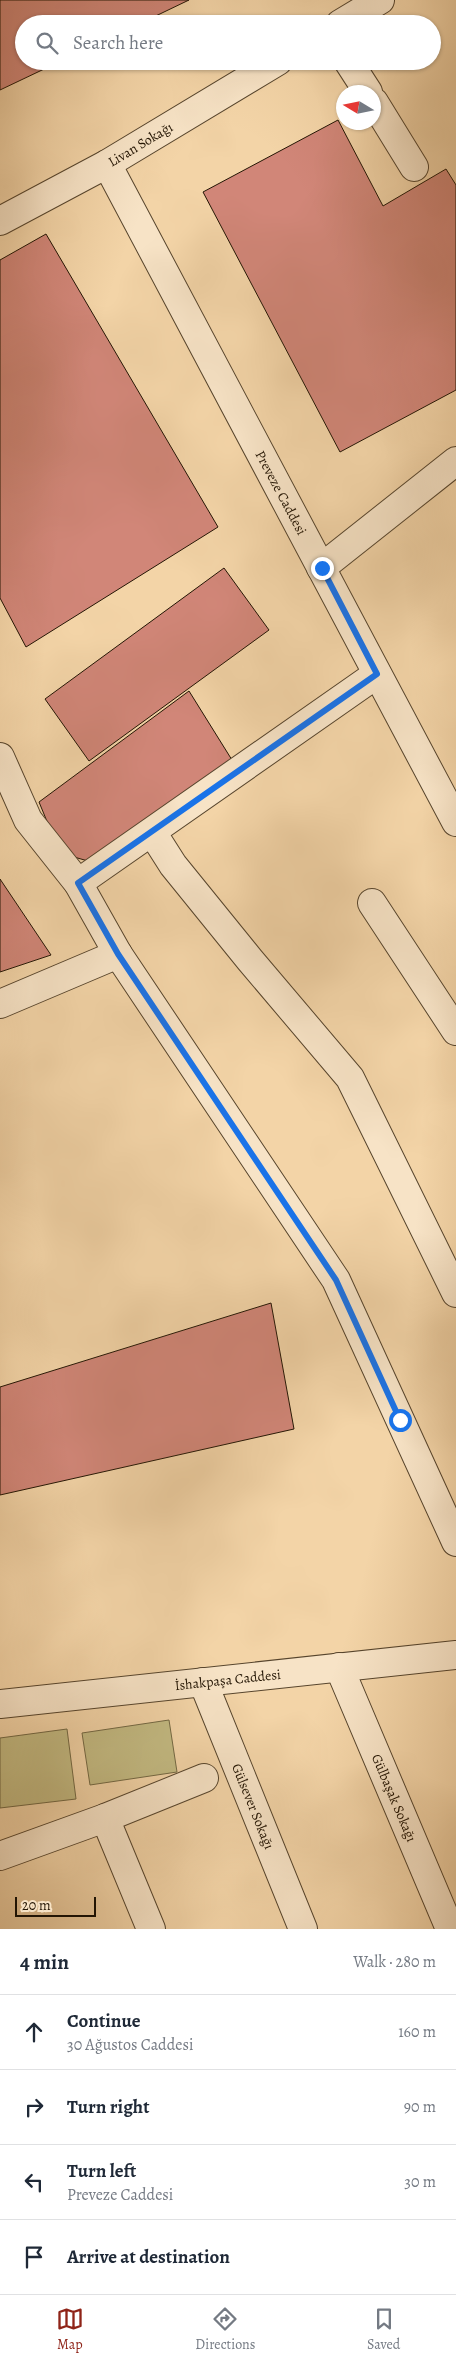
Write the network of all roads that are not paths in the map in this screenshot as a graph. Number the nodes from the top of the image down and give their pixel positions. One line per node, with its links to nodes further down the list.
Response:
1 (380, 0): 2 (street)
2 (355, 15)
3 (263, 70): 7 (street, Livan Sokağı)
4 (354, 70): 5 (street)
5 (363, 85)
6 (381, 113): 8 (street)
7 (107, 164): 9 (street, Livan Sokağı); 11 (street, Preveze Caddesi)
8 (414, 167)
9 (0, 220)
10 (456, 461): 11 (street)
11 (322, 568): 12 (street, Preveze Caddesi)
12 (377, 674): 14 (street, Preveze Caddesi); 15 (street)
13 (0, 758): 16 (street)
14 (456, 822)
15 (152, 832): 16 (street); 21 (street)
16 (78, 883): 18 (street)
17 (372, 903): 20 (street)
18 (118, 954): 19 (street); 22 (street)
19 (0, 1004)
20 (456, 1031)
21 (455, 1289)
22 (456, 1542)
23 (456, 1654): 24 (street, İshakpaşa Caddesi)
24 (339, 1667): 25 (street, İshakpaşa Caddesi); 32 (street, Gülbaşak Sokağı)
25 (202, 1682): 26 (street, İshakpaşa Caddesi); 31 (street, Gülsever Sokağı)
26 (0, 1704)
27 (204, 1778): 28 (street)
28 (105, 1818): 29 (street); 30 (street)
29 (0, 1856)
30 (152, 1929)
31 (303, 1929)
32 (450, 1929)

